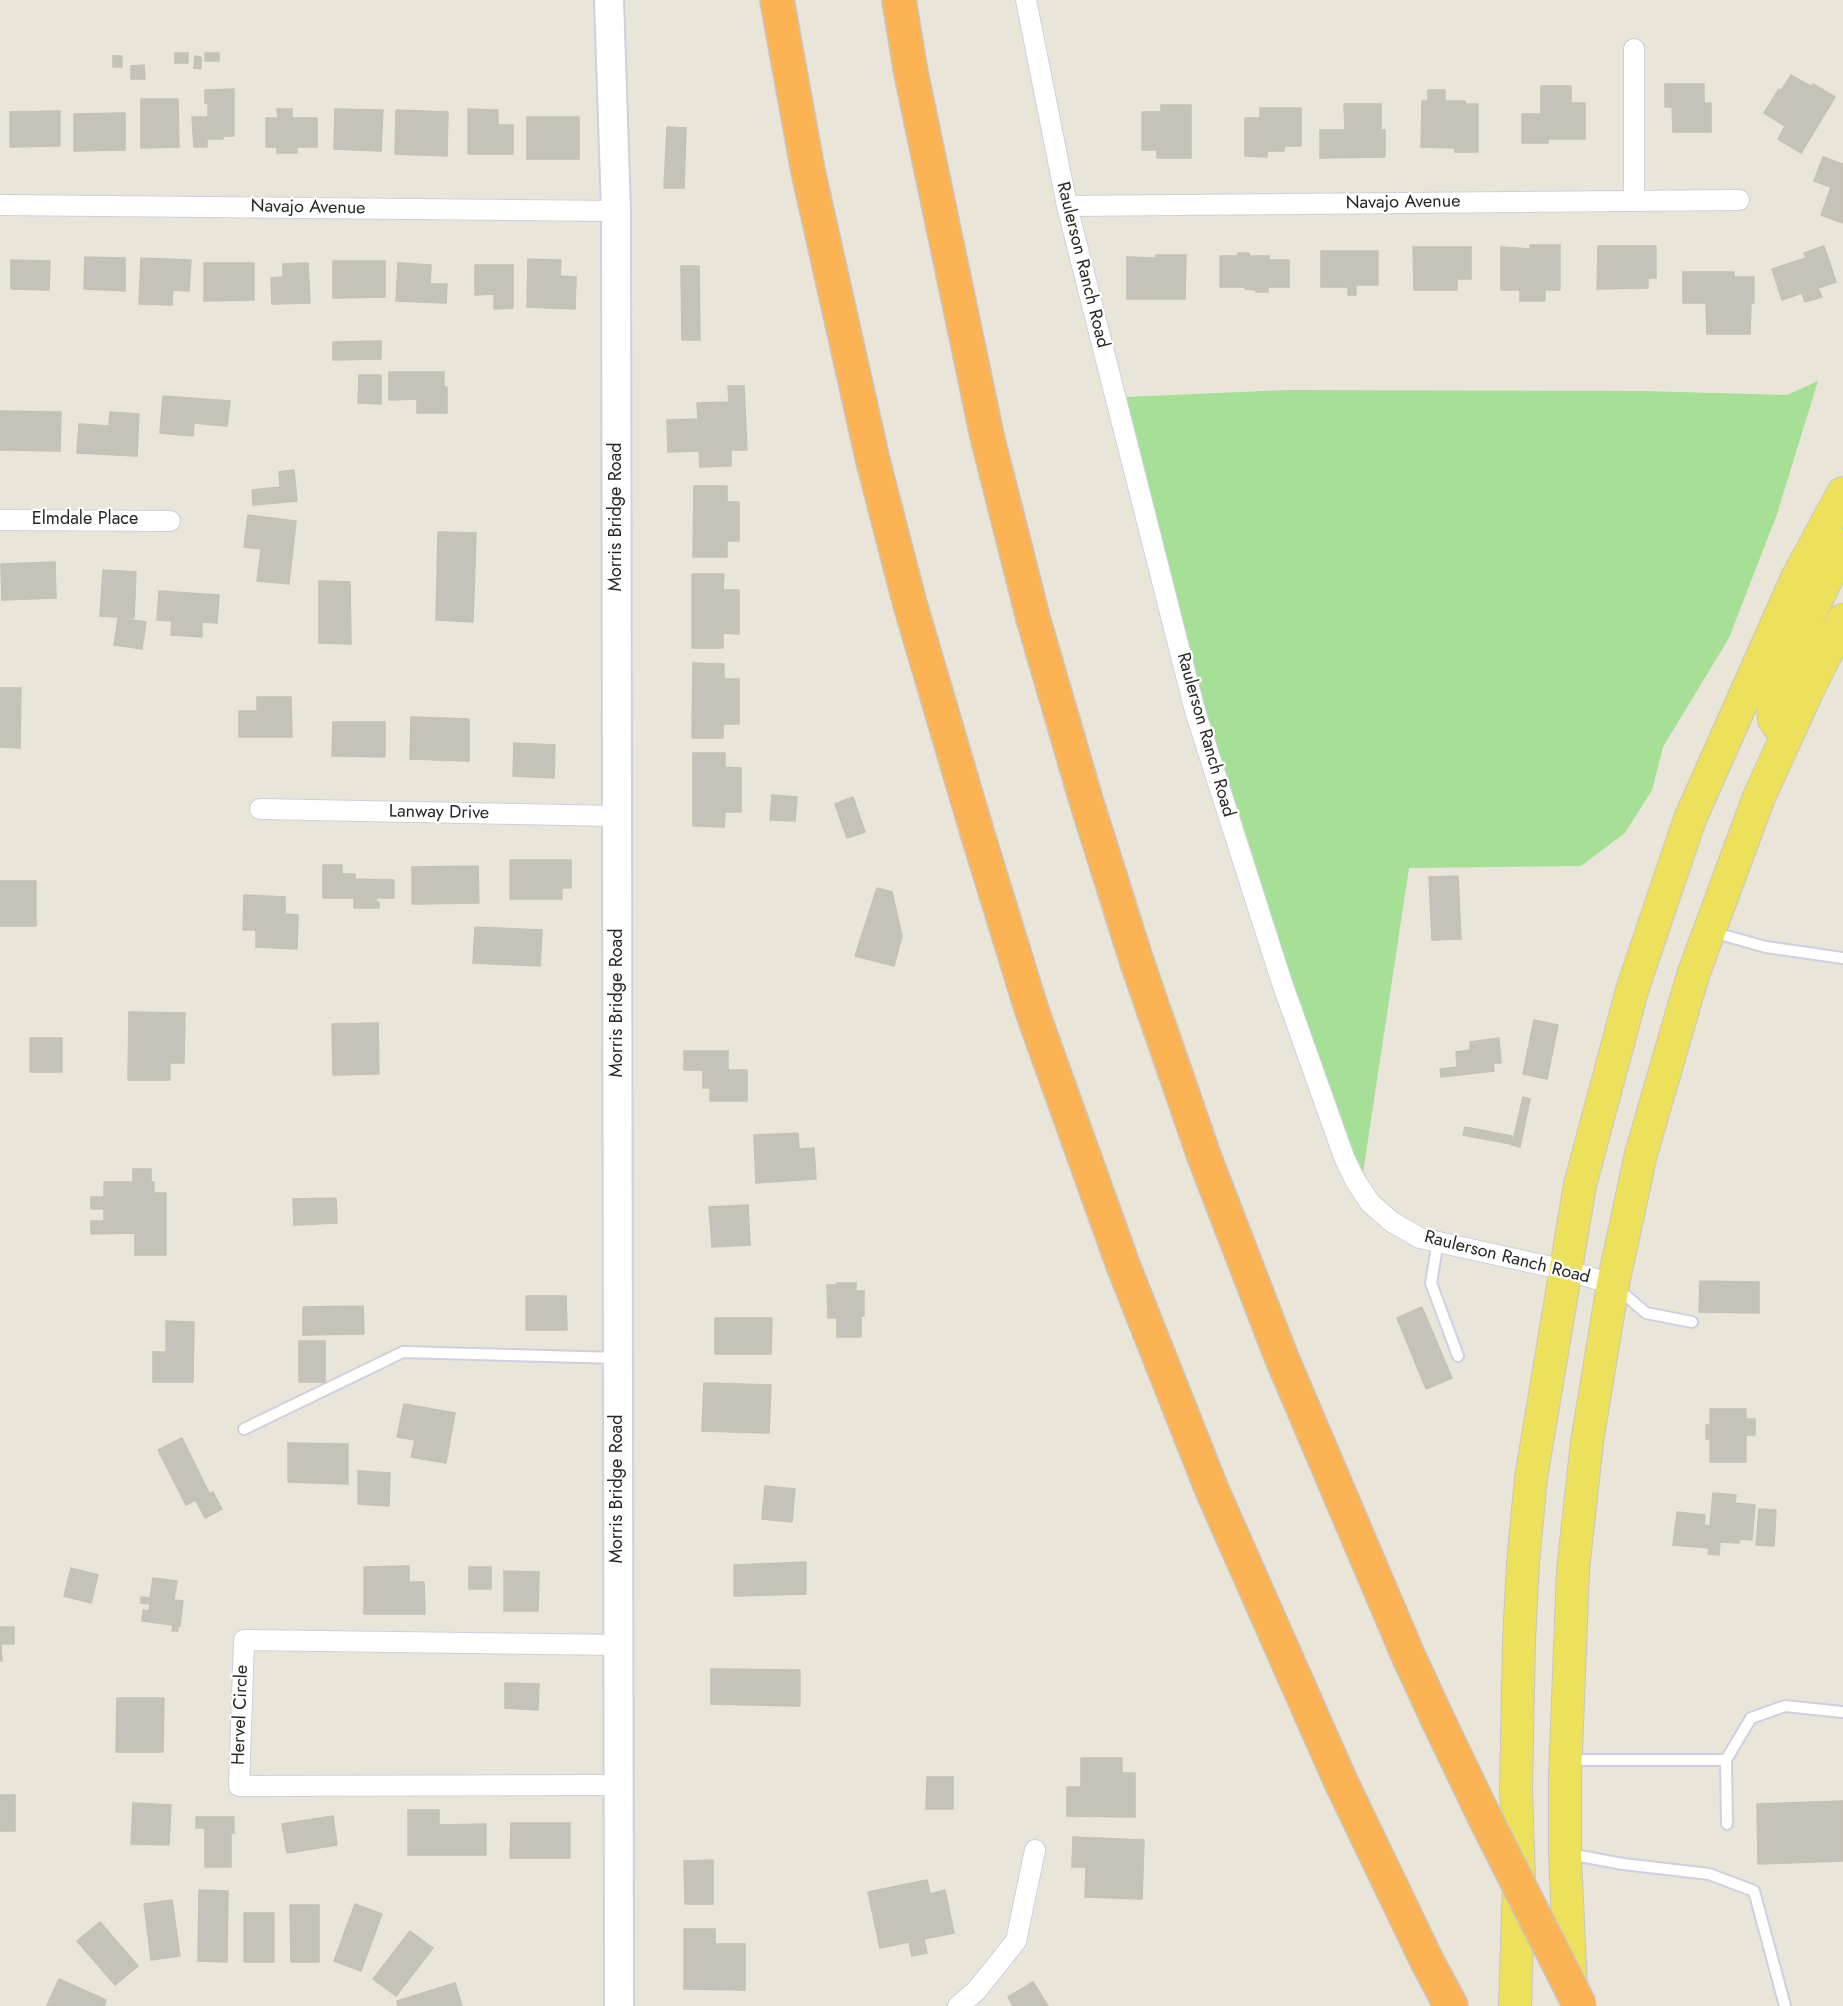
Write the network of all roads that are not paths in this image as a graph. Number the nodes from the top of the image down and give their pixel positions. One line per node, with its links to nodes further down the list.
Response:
1 (609, 0): 10 (street, Morris Bridge Road)
2 (777, 0): 38 (highway)
3 (899, 0): 41 (highway, bridge)
4 (1026, 0): 9 (street, Raulerson Ranch Road)
5 (1634, 49): 6 (street)
6 (1634, 200): 7 (street, Navajo Avenue); 9 (street, Navajo Avenue)
7 (1739, 200)
8 (0, 206): 10 (street, Navajo Avenue)
9 (1066, 206): 21 (street, Raulerson Ranch Road)
10 (616, 212): 18 (street, Morris Bridge Road)
11 (1843, 493): 22 (main road)
12 (0, 520): 13 (street, Elmdale Place)
13 (170, 521)
14 (1843, 546): 16 (main road)
15 (1843, 620): 16 (main road)
16 (1787, 736): 19 (main road)
17 (260, 809): 18 (street, Lanway Drive)
18 (618, 816): 26 (street, Morris Bridge Road)
19 (1709, 931): 20 (lane); 23 (main road)
20 (1843, 958)
21 (1438, 1241): 22 (street, Raulerson Ranch Road); 25 (lane)
22 (1565, 1270): 23 (street, Raulerson Ranch Road); 39 (main road)
23 (1613, 1284): 24 (lane); 30 (main road)
24 (1692, 1322)
25 (1458, 1356)
26 (618, 1358): 27 (lane); 28 (street, Morris Bridge Road)
27 (244, 1428)
28 (619, 1645): 32 (street, Morris Bridge Road); 32 (street, Hervel Circle)
29 (1842, 1712): 31 (lane)
30 (1566, 1760): 31 (lane); 35 (main road)
31 (1726, 1760): 33 (lane)
32 (619, 1785): 36 (street, Morris Bridge Road)
33 (1727, 1824)
34 (1035, 1850): 37 (street)
35 (1565, 1854): 40 (main road); 42 (lane)
36 (619, 2006)
37 (958, 2006)
38 (1451, 2006)
39 (1515, 2006)
40 (1572, 2006)
41 (1580, 2006)
42 (1785, 2006)

